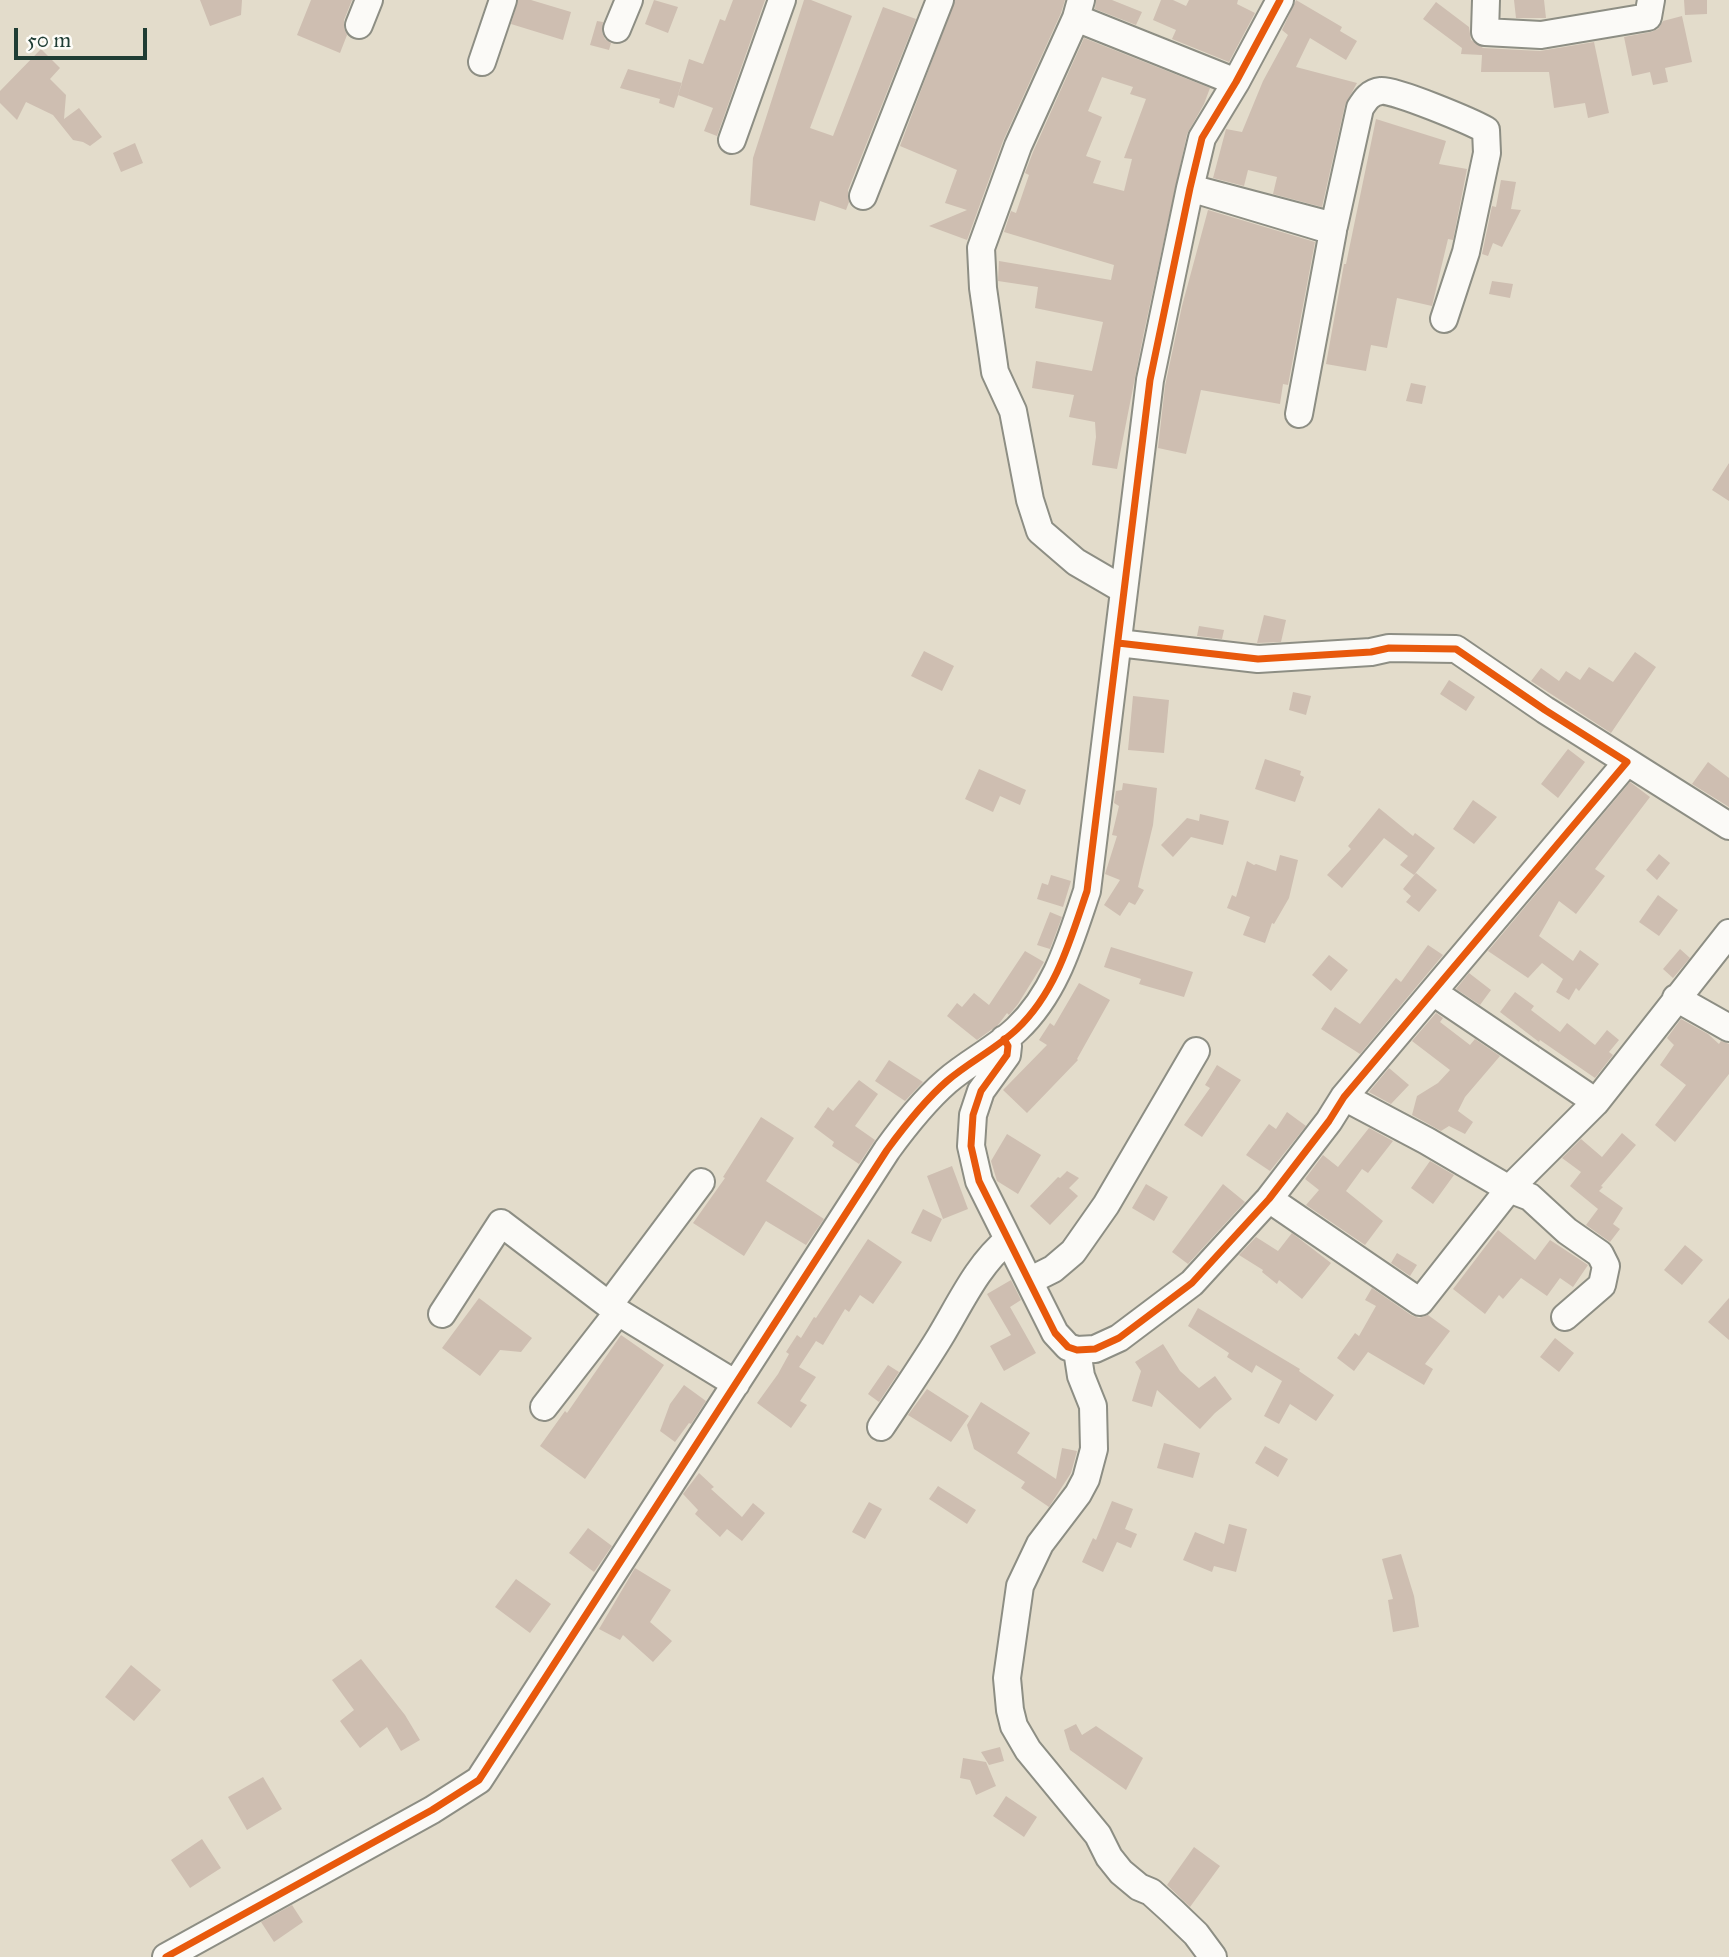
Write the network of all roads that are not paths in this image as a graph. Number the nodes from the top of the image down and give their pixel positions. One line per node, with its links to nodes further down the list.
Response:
1 (369, 0): 10 (street)
2 (503, 0): 12 (street)
3 (629, 0): 11 (street)
4 (782, 0): 14 (street)
5 (940, 0): 16 (street)
6 (1280, 0): 13 (street)
7 (1486, 0): 9 (street)
8 (1078, 9): 13 (street); 19 (street)
9 (1650, 9)
10 (359, 24)
11 (618, 29)
12 (482, 62)
13 (1236, 82): 15 (street)
14 (732, 140)
15 (1191, 188): 17 (street); 18 (street); 19 (street)
16 (863, 196)
17 (1444, 318)
18 (1299, 414)
19 (1124, 590): 20 (street)
20 (1118, 643): 21 (street); 27 (street)
21 (1627, 762): 22 (street); 24 (street)
22 (1729, 826)
23 (1729, 933): 25 (street)
24 (1433, 992): 29 (street); 30 (street)
25 (1676, 998): 26 (street); 30 (street)
26 (1729, 1028)
27 (1003, 1039): 34 (street); 40 (street)
28 (1196, 1051): 35 (street)
29 (1344, 1097): 32 (street); 33 (street)
30 (1596, 1102): 32 (street)
31 (701, 1182): 36 (street)
32 (1509, 1189): 33 (street); 38 (street)
33 (1269, 1199): 39 (street)
34 (1008, 1240): 35 (street); 42 (street)
35 (1029, 1281): 39 (street)
36 (614, 1309): 37 (street); 40 (street); 41 (street)
37 (442, 1314)
38 (1565, 1317)
39 (1077, 1350): 44 (street)
40 (736, 1384): 43 (street)
41 (544, 1407)
42 (881, 1427)
43 (166, 1957)
44 (1213, 1957)

